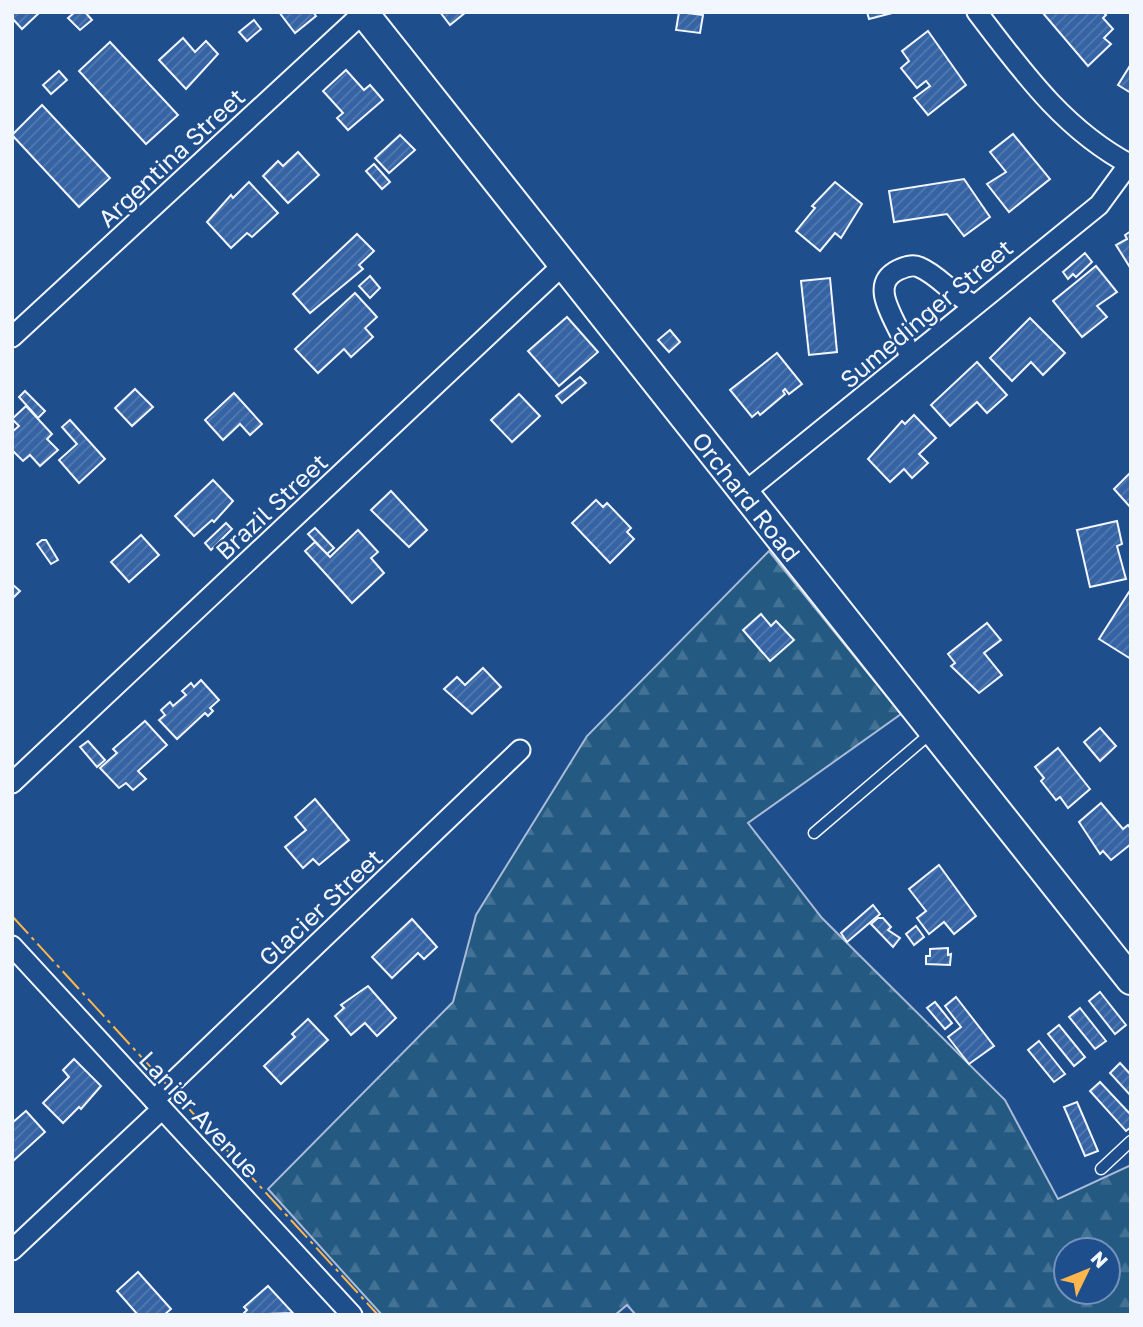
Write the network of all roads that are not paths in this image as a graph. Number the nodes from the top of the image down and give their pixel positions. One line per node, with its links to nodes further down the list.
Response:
1 (363, 12): 4 (main road, Orchard Road); 6 (street, Argentina Street)
2 (977, 12): 3 (street)
3 (1130, 165): 5 (street, Sumedinger Street)
4 (564, 264): 8 (main road, Orchard Road); 11 (street, Brazil Street)
5 (973, 304): 7 (street, Sumedinger Street); 7 (street)
6 (12, 337)
7 (909, 358): 8 (street, Sumedinger Street)
8 (745, 492): 9 (main road, Orchard Road)
9 (934, 731): 12 (lane); 14 (main road, Orchard Road)
10 (520, 750): 15 (street, Glacier Street)
11 (12, 783)
12 (814, 833)
13 (12, 946): 15 (street, Lanier Avenue)
14 (1131, 980)
15 (158, 1104): 18 (street, Glacier Street); 19 (street, Lanier Avenue)
16 (1131, 1142): 17 (lane)
17 (1101, 1169)
18 (12, 1250)
19 (352, 1315)

